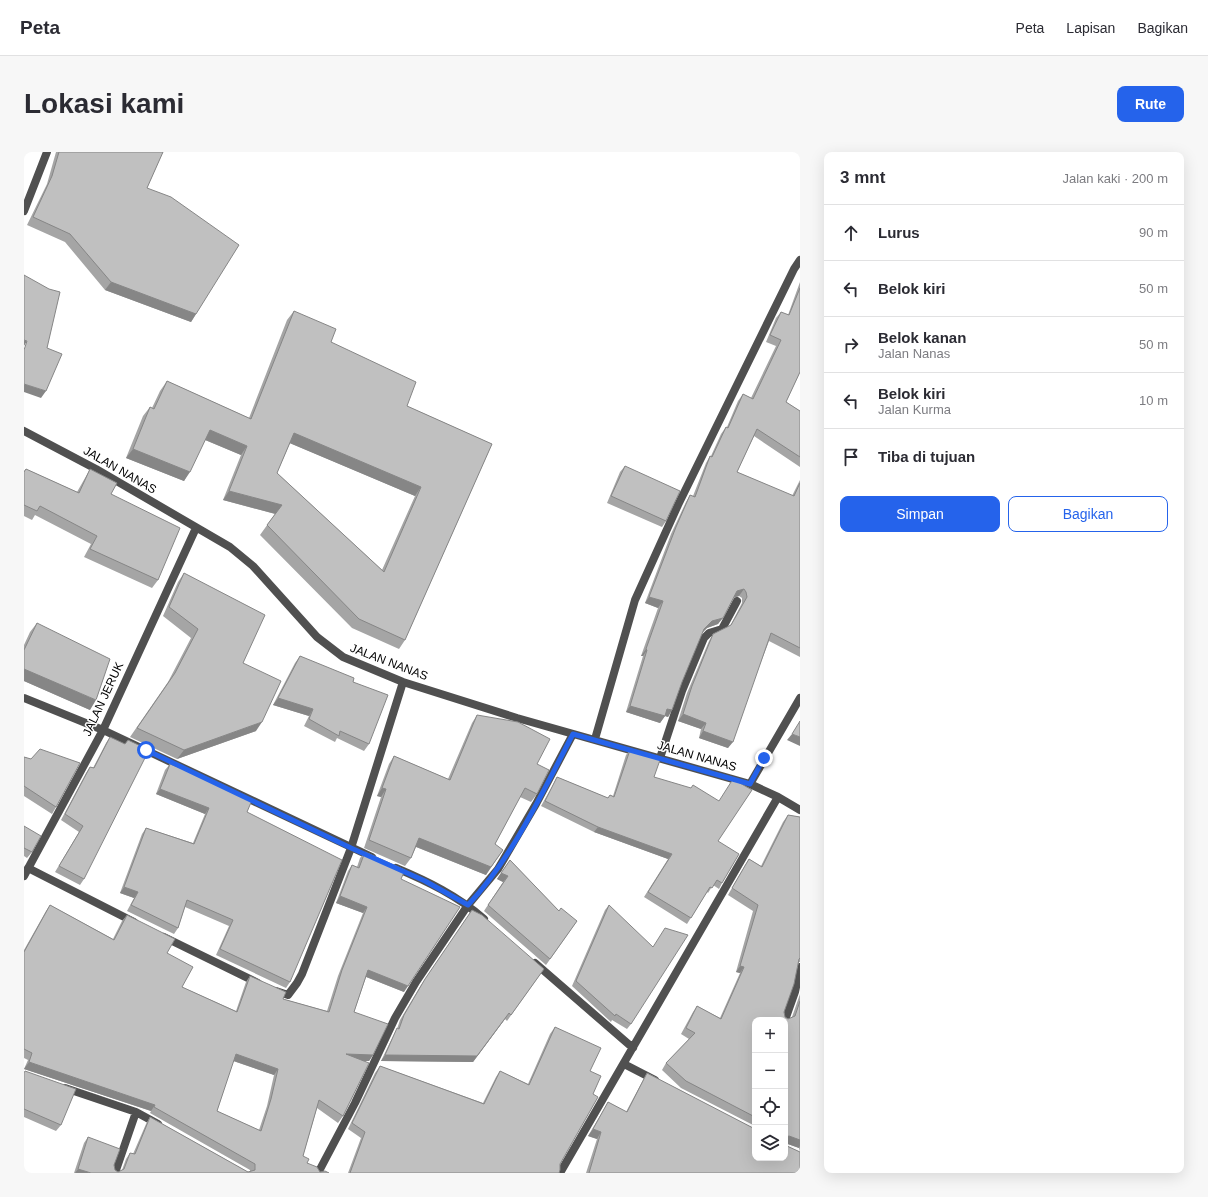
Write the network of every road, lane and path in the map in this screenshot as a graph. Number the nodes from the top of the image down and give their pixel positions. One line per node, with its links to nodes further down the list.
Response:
1 (47, 152): 2 (street)
2 (24, 211)
3 (800, 260): 12 (street)
4 (24, 431): 5 (street, JALAN NANAS)
5 (196, 528): 7 (street, JALAN NANAS); 10 (street, JALAN JERUK)
6 (737, 601): 13 (street)
7 (403, 682): 11 (street, JALAN NANAS); 17 (street)
8 (24, 698): 10 (street)
9 (800, 698): 14 (street)
10 (103, 730): 17 (street); 18 (street, JALAN JERUK)
11 (573, 734): 12 (street, JALAN NANAS); 19 (street)
12 (595, 739): 13 (street, JALAN NANAS)
13 (660, 758): 14 (street, JALAN NANAS)
14 (750, 784): 15 (street, JALAN NANAS)
15 (778, 797): 16 (street, JALAN NANAS); 26 (street)
16 (800, 810)
17 (351, 848): 19 (street); 22 (street)
18 (26, 872): 20 (street)
19 (468, 905): 21 (street); 33 (street)
20 (140, 925)
21 (492, 926)
22 (154, 932)
23 (527, 956): 26 (street)
24 (800, 967): 25 (street)
25 (786, 1017)
26 (633, 1048): 27 (street)
27 (624, 1064): 29 (street); 34 (street)
28 (54, 1084): 30 (street)
29 (665, 1085)
30 (136, 1112): 31 (street); 32 (street)
31 (163, 1127)
32 (115, 1173)
33 (318, 1173)
34 (560, 1173)

